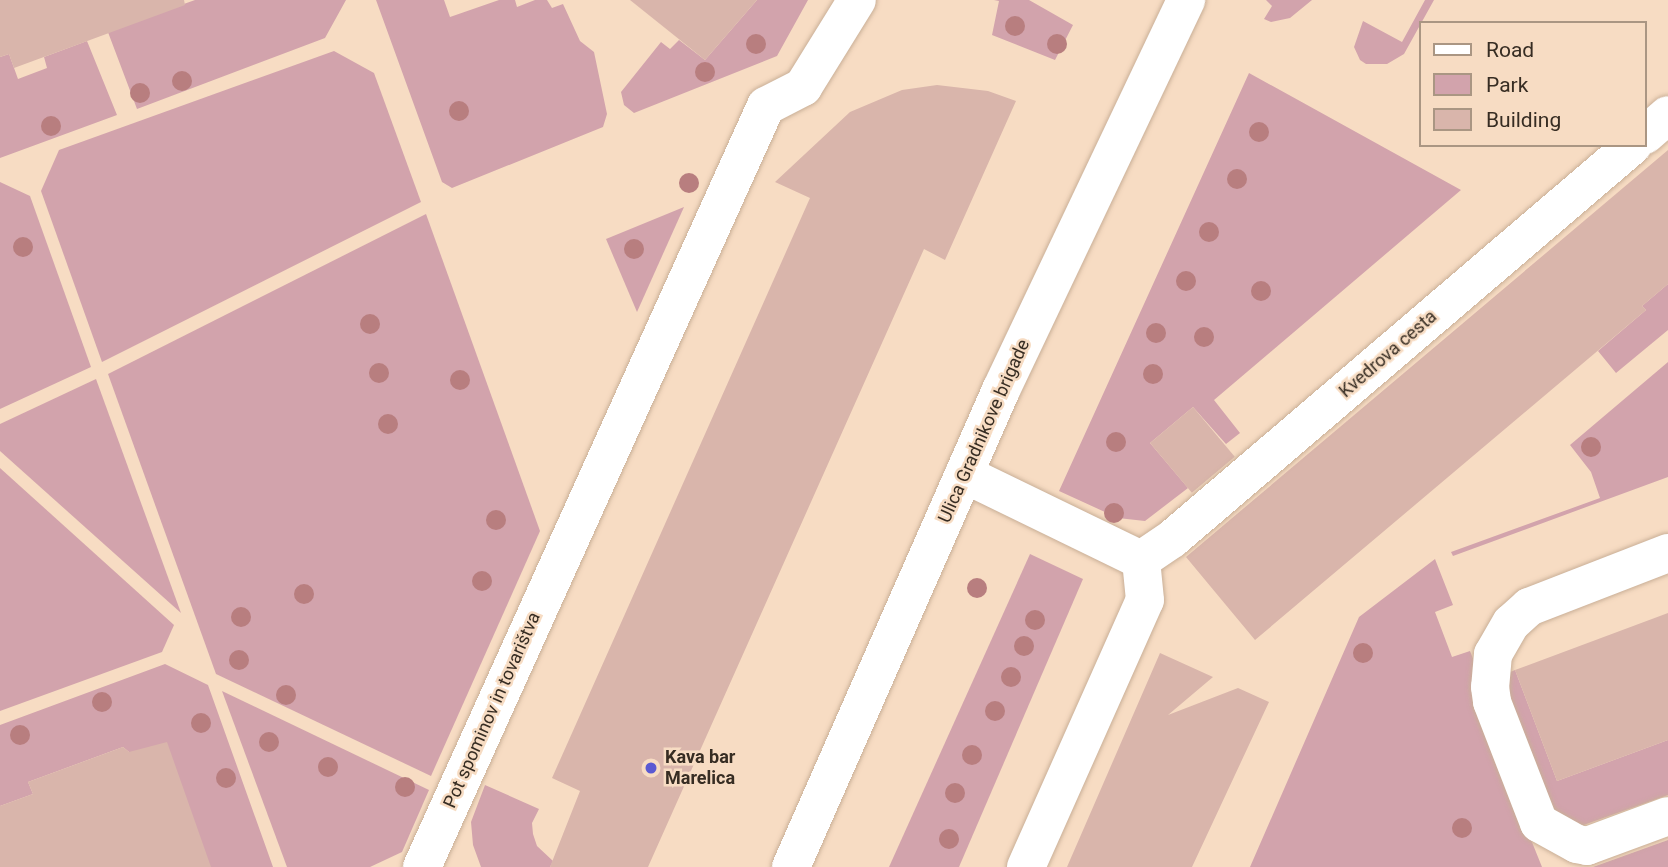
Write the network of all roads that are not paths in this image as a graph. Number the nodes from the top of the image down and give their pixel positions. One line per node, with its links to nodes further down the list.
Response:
1 (857, 0): 10 (street, Pot spominov in tovarištva)
2 (1181, 1): 6 (street, Ulica Gradnikove brigade)
3 (1668, 115): 4 (street)
4 (1647, 133)
5 (1631, 147): 8 (street, Kvedrova cesta)
6 (964, 474): 8 (street); 11 (street, Ulica Gradnikove brigade)
7 (1668, 553): 9 (street)
8 (1141, 560): 12 (street)
9 (1668, 816)
10 (422, 867)
11 (791, 867)
12 (1026, 867)

